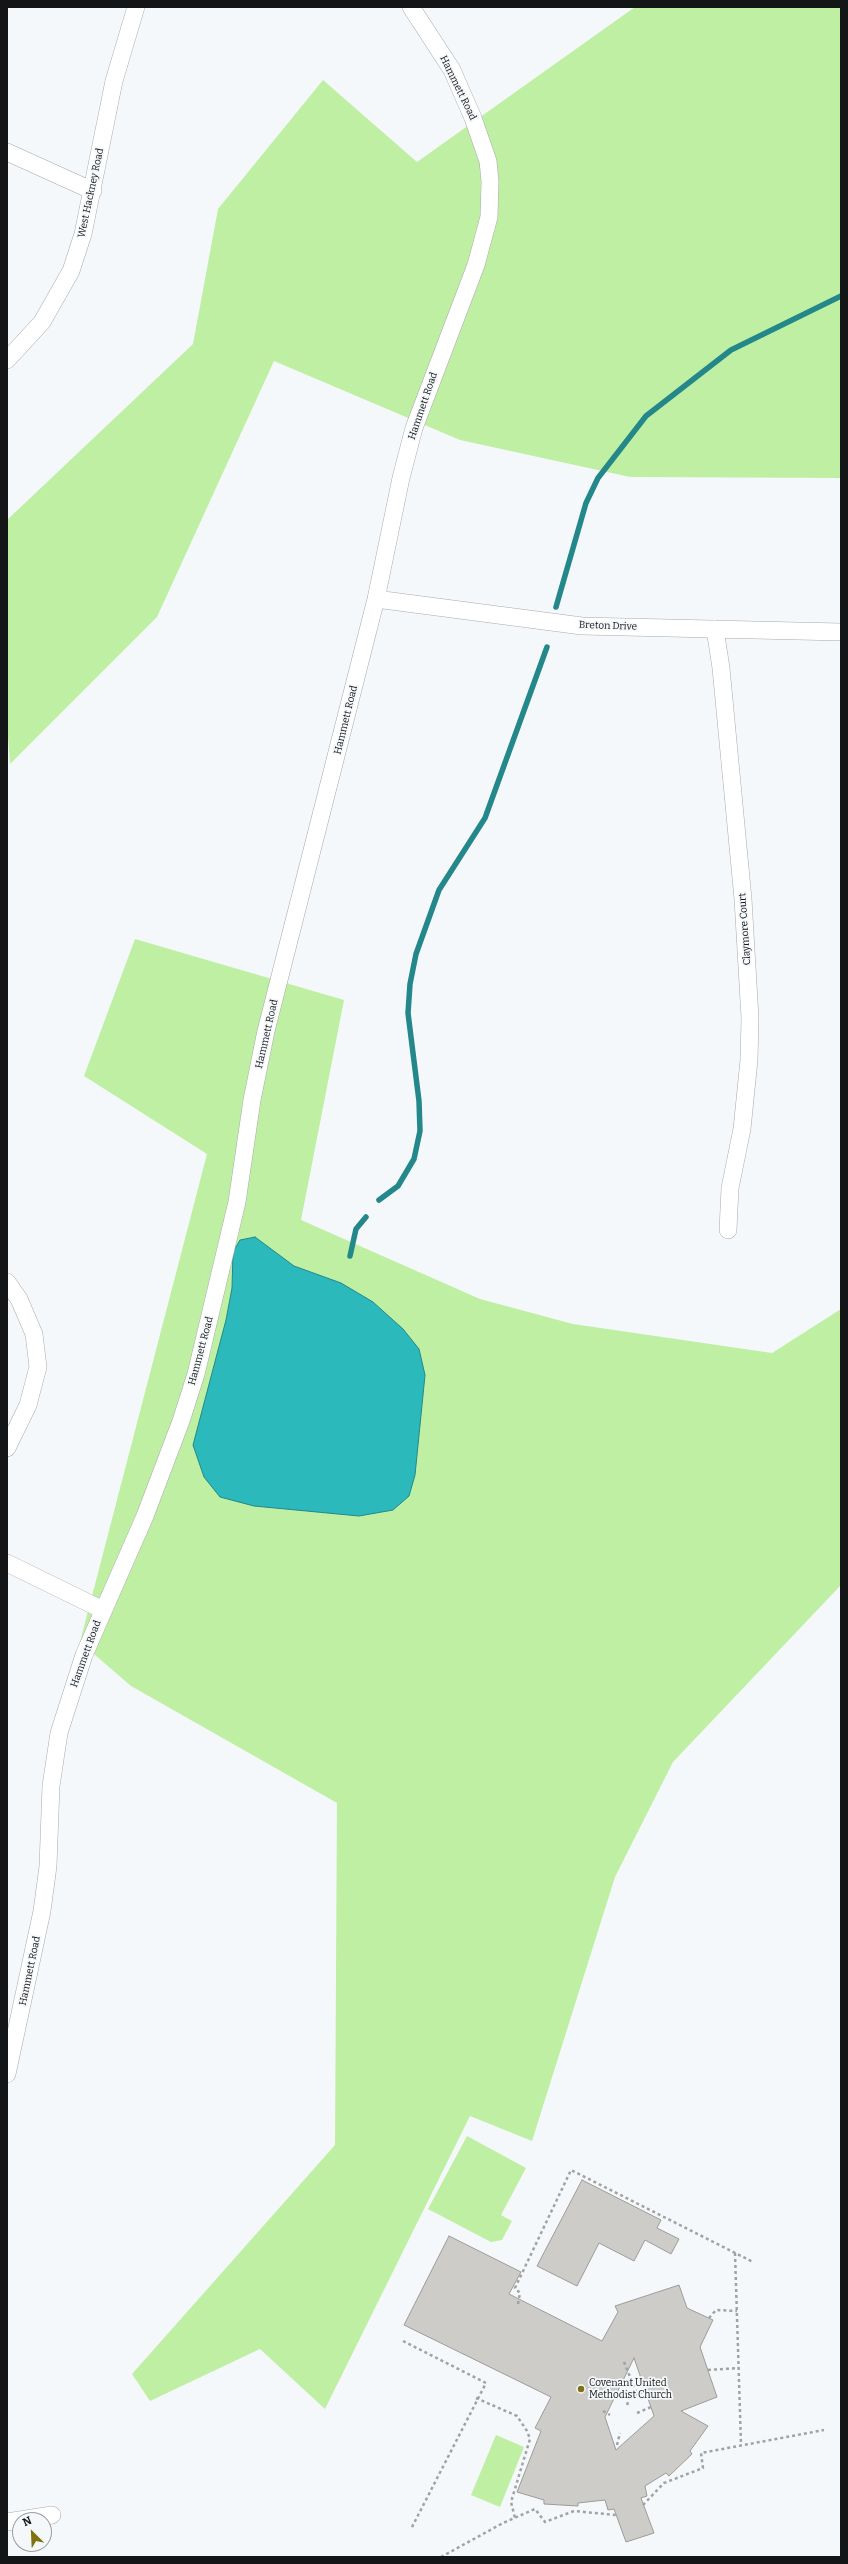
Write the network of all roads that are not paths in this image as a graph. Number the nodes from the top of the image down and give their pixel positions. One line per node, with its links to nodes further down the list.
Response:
1 (136, 7): 4 (street, West Hackney Road)
2 (411, 7): 6 (street, Hammett Road)
3 (7, 152): 4 (street)
4 (93, 191): 5 (street, West Hackney Road)
5 (7, 360)
6 (376, 599): 7 (street, Breton Drive); 13 (street, Hammett Road)
7 (715, 629): 8 (street, Breton Drive); 9 (street, Claymore Court)
8 (841, 632)
9 (728, 1230)
10 (7, 1282): 11 (street)
11 (7, 1448)
12 (7, 1563): 13 (street)
13 (103, 1610): 14 (street, Hammett Road)
14 (7, 2074)

